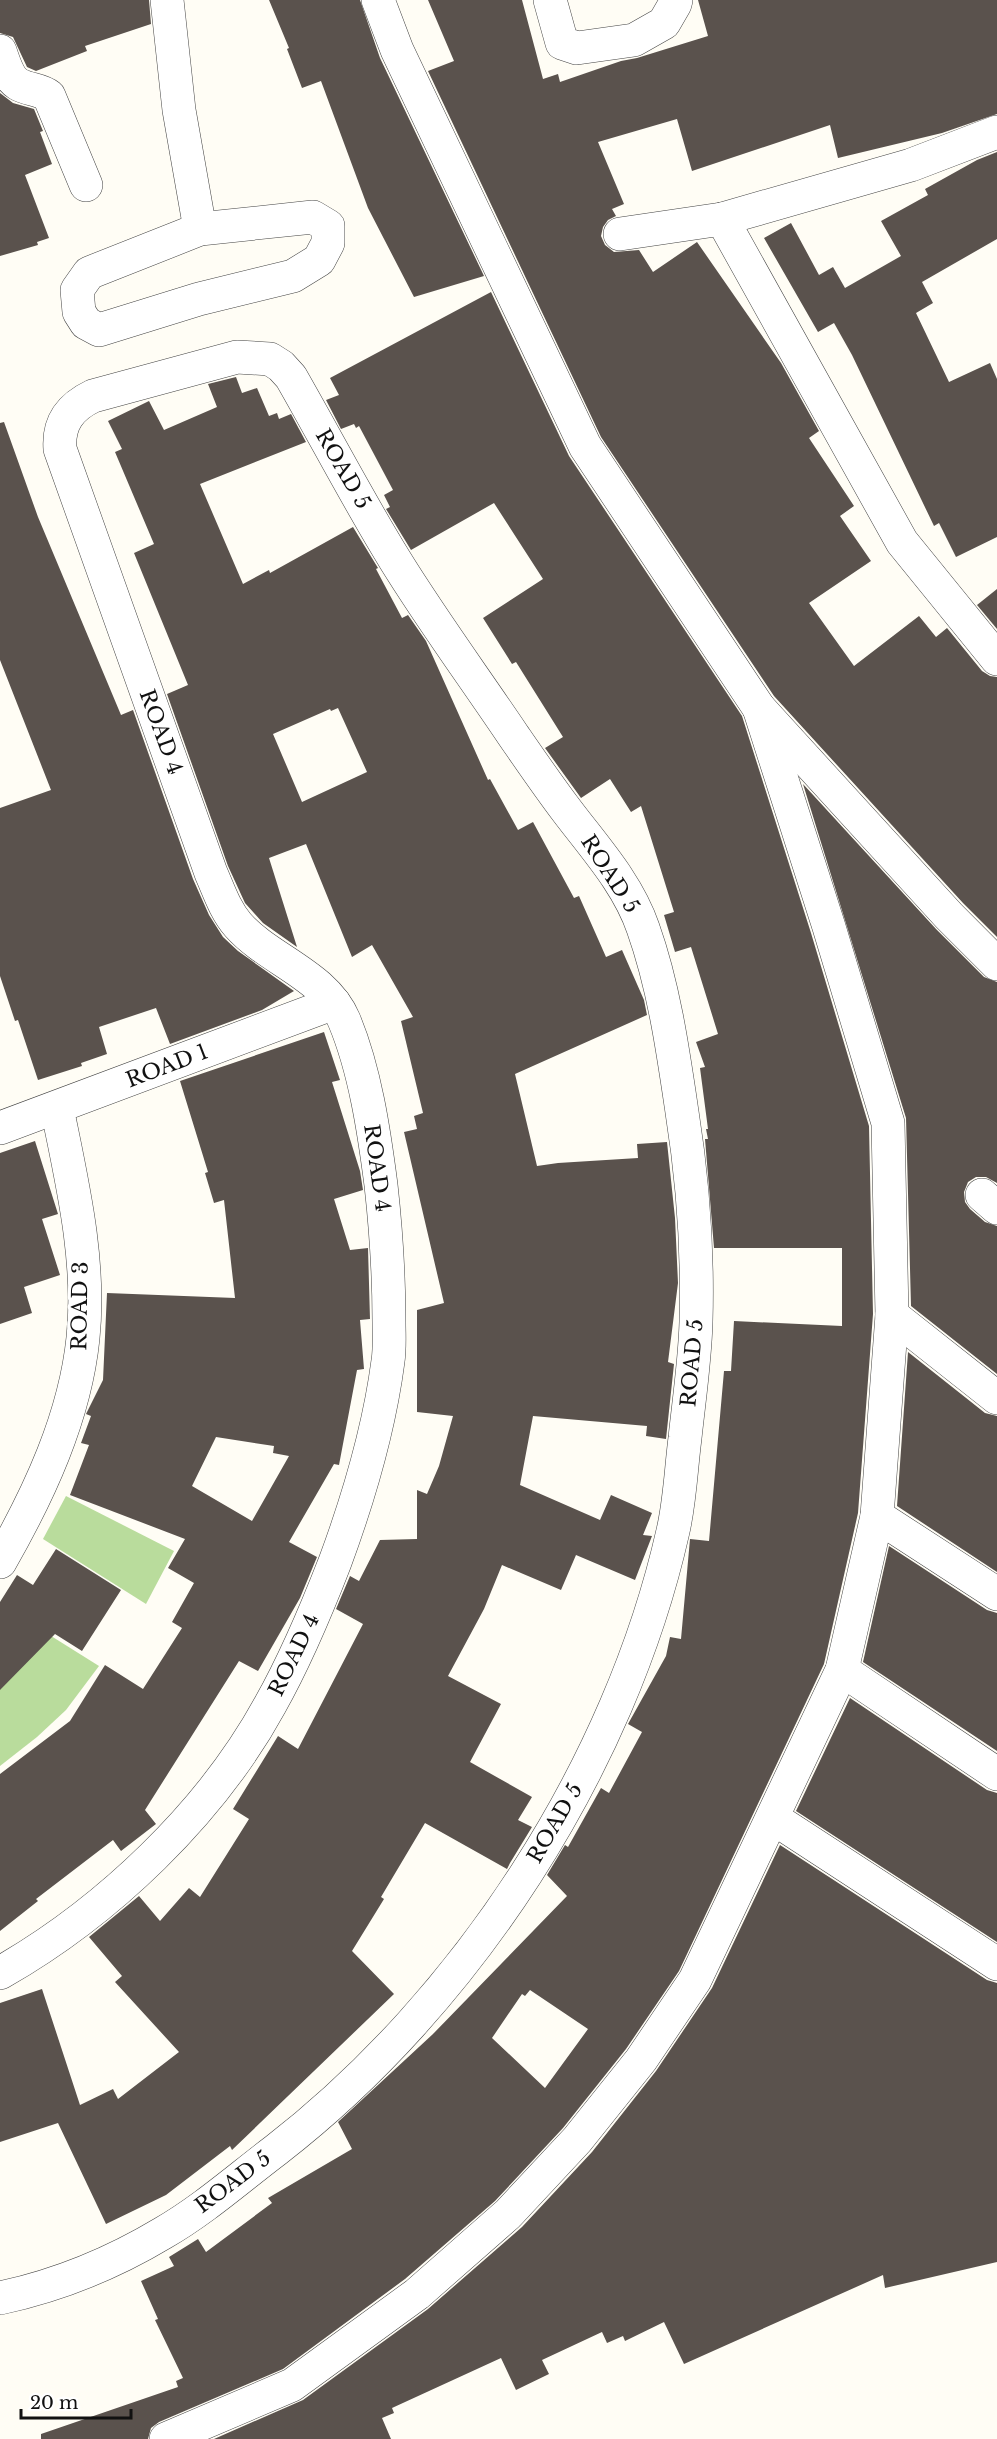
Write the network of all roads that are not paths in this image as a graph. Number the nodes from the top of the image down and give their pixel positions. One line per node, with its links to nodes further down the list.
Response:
1 (167, 0): 9 (street)
2 (378, 0): 13 (street)
3 (550, 0): 4 (street)
4 (676, 0)
5 (3, 68): 7 (street)
6 (997, 132): 8 (street)
7 (86, 185)
8 (722, 219): 10 (street); 12 (street)
9 (200, 229): 9 (street)
10 (620, 234)
11 (161, 377): 15 (street, ROAD 4); 28 (street, ROAD 5)
12 (997, 659)
13 (759, 708): 14 (street); 18 (street)
14 (997, 964)
15 (334, 1003): 16 (street, ROAD 1); 27 (street, ROAD 4)
16 (57, 1108): 17 (street, ROAD 1); 21 (street, ROAD 3)
17 (0, 1128)
18 (892, 1315): 19 (street); 20 (street)
19 (997, 1398)
20 (877, 1516): 22 (street); 23 (street)
21 (0, 1562)
22 (997, 1594)
23 (842, 1670): 24 (street); 25 (street)
24 (997, 1774)
25 (773, 1818): 26 (street); 29 (street)
26 (997, 1964)
27 (0, 1973)
28 (0, 2298)
29 (166, 2439)

